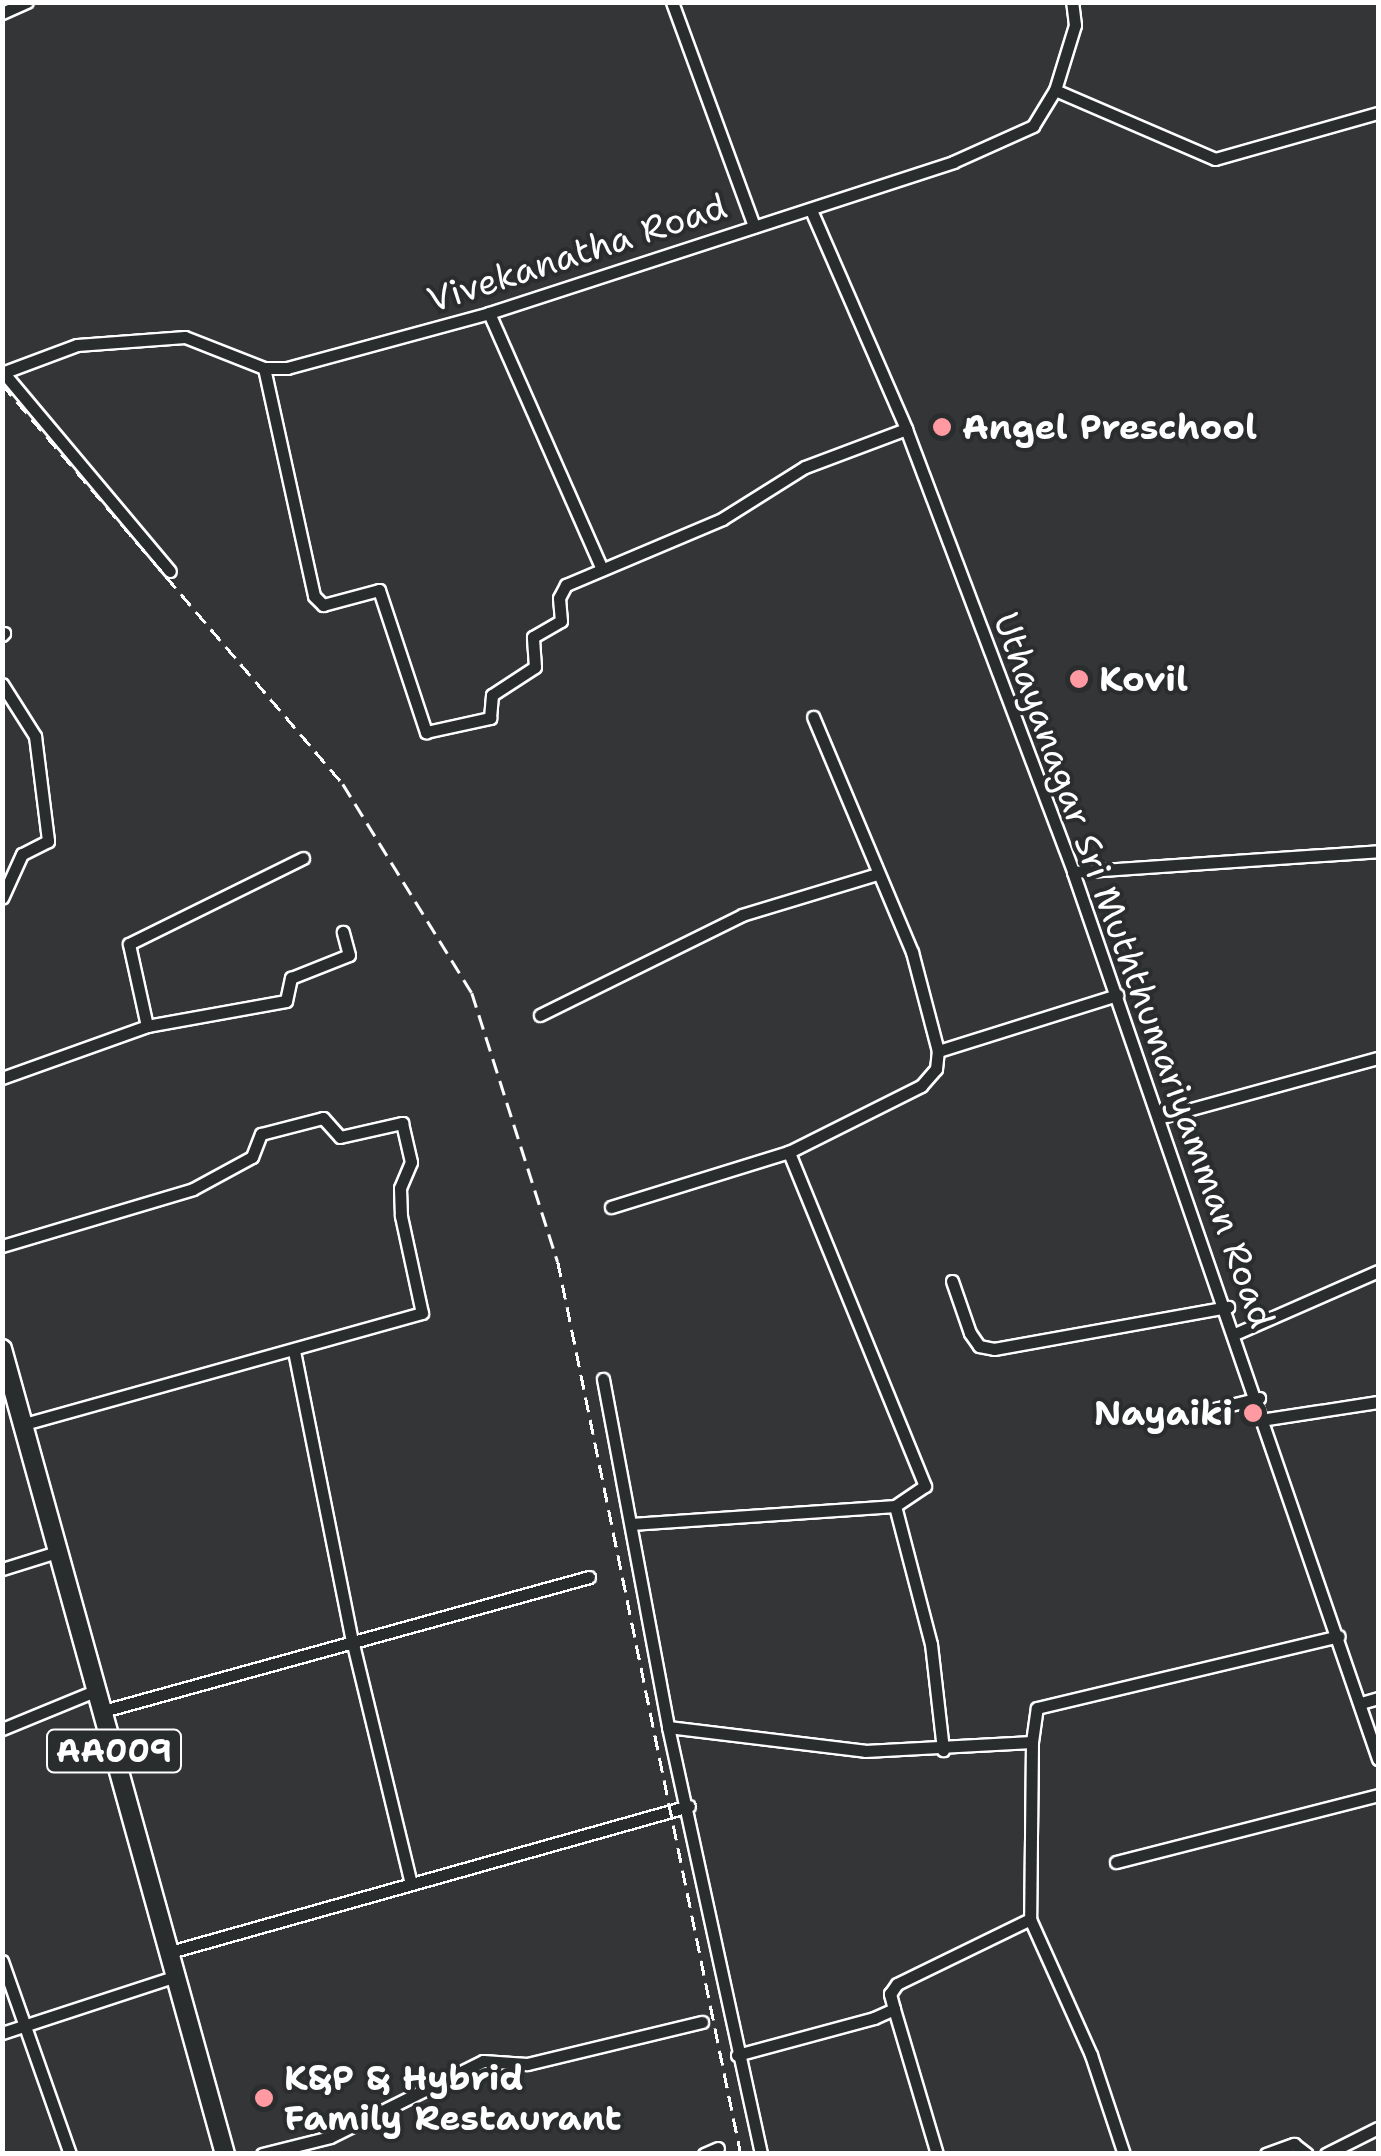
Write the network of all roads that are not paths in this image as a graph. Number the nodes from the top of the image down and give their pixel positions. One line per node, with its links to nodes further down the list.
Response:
1 (28, 2): 4 (street)
2 (672, 2): 8 (street)
3 (1072, 2): 5 (street, Vivekanatha Road)
4 (2, 13)
5 (1054, 90): 6 (street); 7 (street, Vivekanatha Road)
6 (1378, 113)
7 (812, 210): 8 (street, Vivekanatha Road); 12 (street, Uthayanagar Sri Muththumariyamman Road)
8 (754, 226): 9 (street, Vivekanatha Road)
9 (489, 313): 10 (street, Vivekanatha Road); 13 (street)
10 (264, 368): 11 (street, Vivekanatha Road); 13 (street)
11 (3, 373): 14 (street)
12 (906, 429): 13 (street); 19 (street, Uthayanagar Sri Muththumariyamman Road)
13 (602, 569)
14 (170, 571)
15 (2, 684): 21 (street)
16 (813, 717): 20 (street)
17 (1378, 851): 19 (street)
18 (303, 858): 25 (street)
19 (1073, 872): 23 (street, Uthayanagar Sri Muththumariyamman Road)
20 (878, 874): 24 (street); 26 (street)
21 (2, 898)
22 (344, 932): 25 (street)
23 (1117, 995): 26 (street); 29 (street, Uthayanagar Sri Muththumariyamman Road)
24 (540, 1015)
25 (147, 1026): 28 (street)
26 (938, 1051): 30 (street)
27 (1378, 1058): 29 (street)
28 (2, 1078)
29 (1162, 1117): 35 (street, Uthayanagar Sri Muththumariyamman Road)
30 (789, 1152): 31 (street); 45 (street)
31 (612, 1207)
32 (2, 1246): 38 (street)
33 (1378, 1271): 36 (street)
34 (952, 1280): 35 (street)
35 (1228, 1307): 36 (street, Uthayanagar Sri Muththumariyamman Road)
36 (1236, 1332): 40 (street, Uthayanagar Sri Muththumariyamman Road)
37 (2, 1348): 44 (highway, AA009)
38 (294, 1351): 44 (street); 51 (street)
39 (603, 1379): 46 (street)
40 (1259, 1398): 42 (street); 43 (street, Uthayanagar Sri Muththumariyamman Road)
41 (1378, 1402): 43 (street)
42 (1198, 1413)
43 (1266, 1419): 50 (street, Uthayanagar Sri Muththumariyamman Road)
44 (24, 1424): 47 (highway, AA009)
45 (896, 1506): 46 (street); 59 (street)
46 (630, 1524): 56 (street)
47 (60, 1551): 48 (street); 52 (highway, AA009)
48 (2, 1569)
49 (589, 1577): 51 (street)
50 (1338, 1636): 54 (street, Uthayanagar Sri Muththumariyamman Road); 58 (street)
51 (352, 1640): 55 (street); 64 (street)
52 (98, 1690): 55 (highway, AA009); 57 (street)
53 (1378, 1698): 54 (street)
54 (1361, 1704): 60 (street, Uthayanagar Sri Muththumariyamman Road)
55 (103, 1711): 66 (highway, AA009)
56 (668, 1727): 59 (street); 62 (street)
57 (2, 1728)
58 (1032, 1742): 59 (street); 65 (street)
59 (944, 1750)
60 (1378, 1759)
61 (1378, 1795): 63 (street)
62 (689, 1806): 64 (street); 73 (street)
63 (1116, 1862)
64 (412, 1884): 66 (street)
65 (1030, 1920): 69 (street); 82 (street)
66 (170, 1952): 68 (highway, AA009)
67 (2, 1961): 71 (street)
68 (176, 1976): 71 (street); 77 (highway, AA009)
69 (894, 2008): 73 (street); 81 (street)
70 (702, 2022): 78 (street)
71 (22, 2026): 72 (street); 76 (street)
72 (2, 2032)
73 (737, 2056): 80 (street)
74 (1378, 2128): 85 (street)
75 (718, 2148): 79 (street)
76 (70, 2154)
77 (225, 2154)
78 (262, 2154)
79 (704, 2154)
80 (761, 2154)
81 (936, 2154)
82 (1124, 2154)
83 (1266, 2154): 84 (street)
84 (1306, 2154)
85 (1326, 2154)

